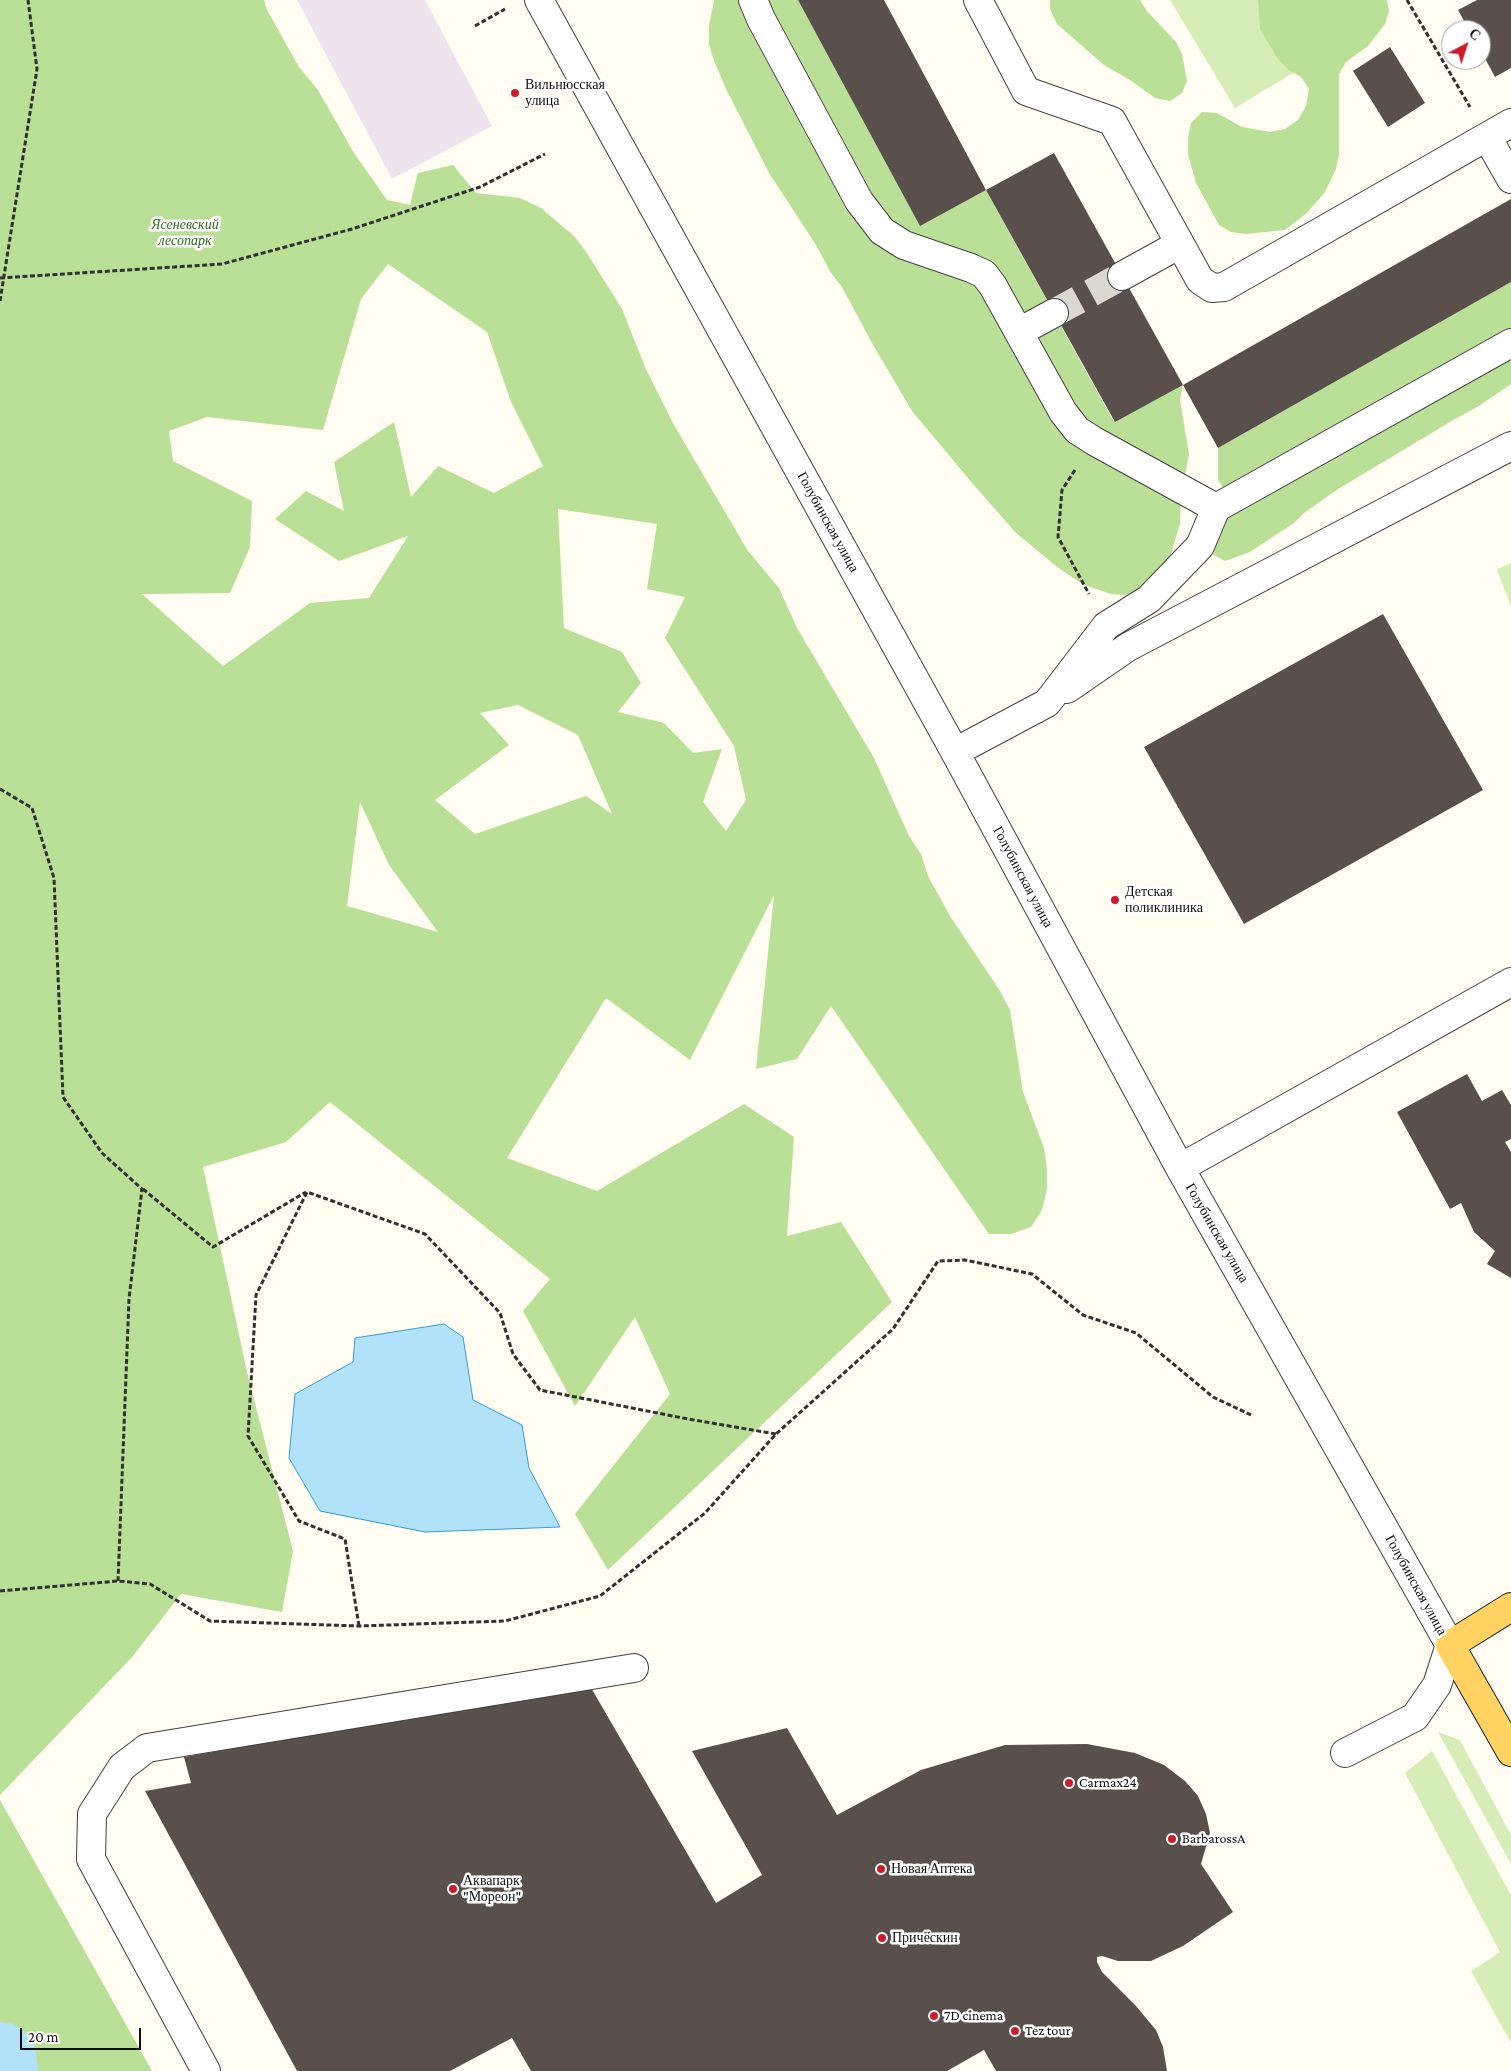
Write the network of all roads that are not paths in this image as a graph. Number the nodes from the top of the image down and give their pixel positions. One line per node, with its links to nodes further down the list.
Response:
1 (539, 0): 15 (street, Голубинская улица)
2 (753, 0): 10 (street)
3 (978, 0): 7 (street)
4 (1511, 123): 5 (street)
5 (1487, 137): 6 (street); 7 (street)
6 (1511, 179)
7 (1180, 244): 8 (street)
8 (1122, 276)
9 (1054, 313): 10 (street)
10 (1019, 332): 13 (street)
11 (1511, 343): 13 (street)
12 (1511, 446): 14 (street)
13 (1216, 508): 14 (street)
14 (1047, 703): 15 (street)
15 (955, 752): 17 (street, Голубинская улица)
16 (1511, 982): 17 (street)
17 (1180, 1168): 19 (street, Голубинская улица)
18 (1511, 1607): 19 (main road)
19 (1450, 1645): 21 (main road, Голубинская улица); 22 (street)
20 (634, 1668): 23 (street)
21 (1511, 1752)
22 (1345, 1753)
23 (206, 2071)

